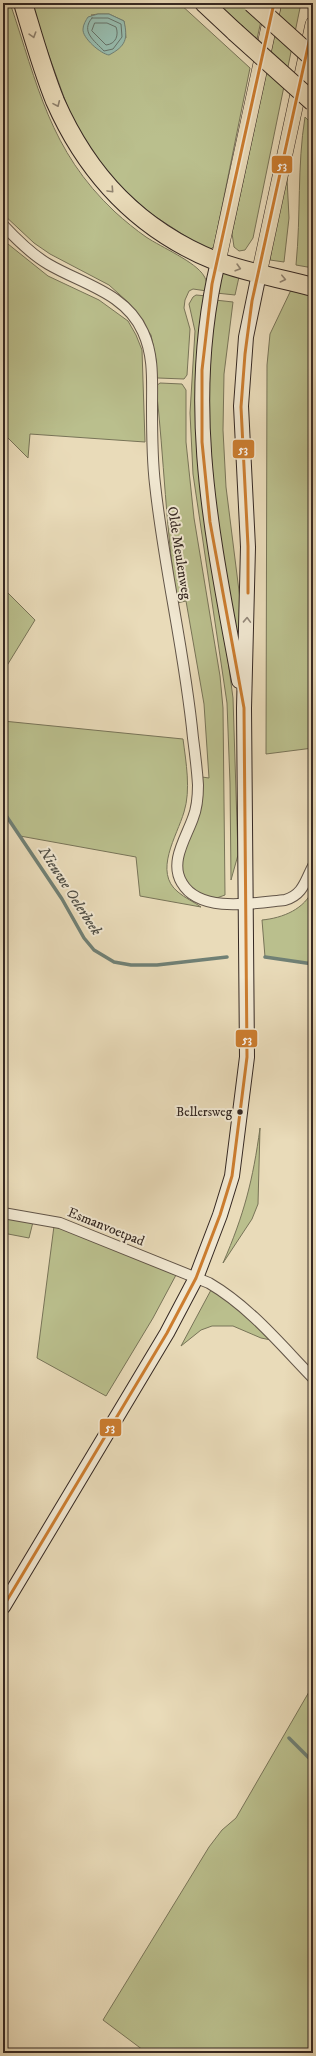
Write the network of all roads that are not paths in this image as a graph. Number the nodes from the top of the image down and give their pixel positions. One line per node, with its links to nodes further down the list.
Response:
1 (23, 3): 9 (highway, one-way to 9)
2 (204, 3): 7 (highway, bridge)
3 (252, 3): 6 (highway, bridge)
4 (274, 3): 9 (main road)
5 (313, 24): 10 (main road)
6 (313, 58)
7 (313, 102)
8 (3, 226): 14 (street, Olde Meulenweg)
9 (218, 262): 10 (highway, one-way to 10); 12 (main road)
10 (259, 274): 11 (highway, one-way to 11); 12 (main road, one-way to 10)
11 (313, 287)
12 (244, 708): 14 (main road)
13 (313, 866): 14 (street, Olde Meulenweg)
14 (246, 904): 16 (main road)
15 (3, 1213): 16 (street, Esmanvoetpad)
16 (196, 1278): 17 (street); 18 (main road)
17 (313, 1378)
18 (3, 1607)

